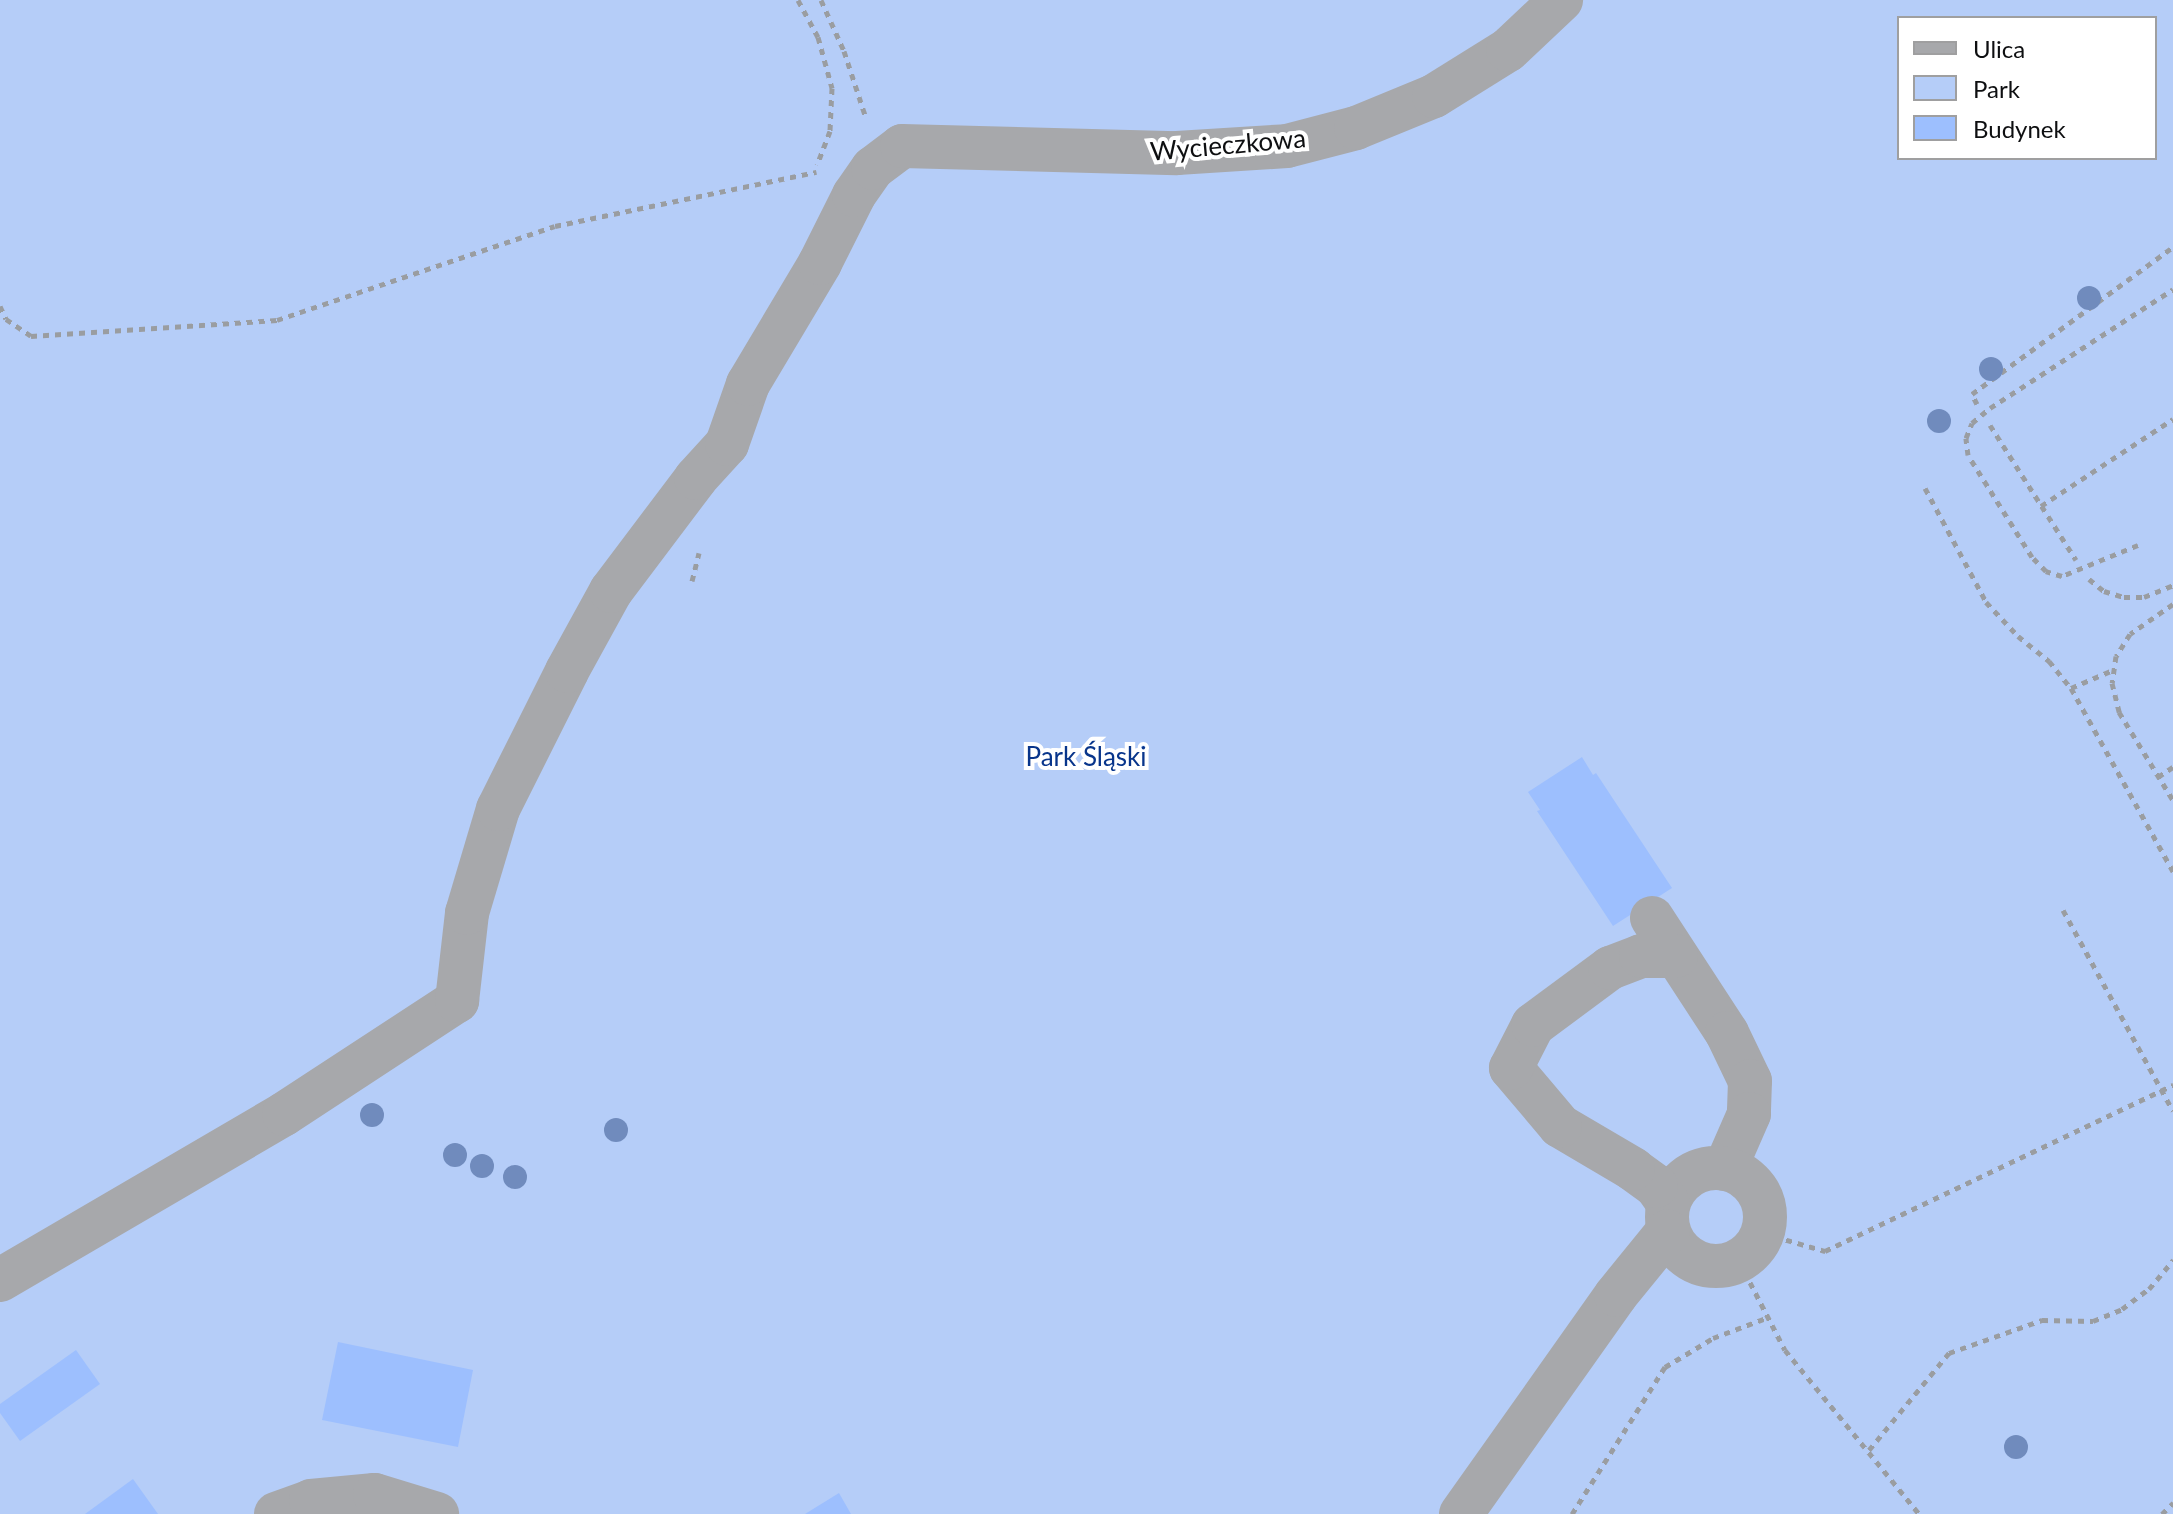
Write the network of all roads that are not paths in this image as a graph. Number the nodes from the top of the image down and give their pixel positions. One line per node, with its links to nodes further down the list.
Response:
1 (1561, 0): 6 (street, Wycieczkowa)
2 (1652, 918): 3 (street)
3 (1676, 956): 4 (street); 5 (street)
4 (1725, 1169): 5 (street); 5 (street)
5 (1668, 1217): 9 (street)
6 (0, 1280)
7 (276, 1514): 8 (street)
8 (437, 1514)
9 (1461, 1514)

